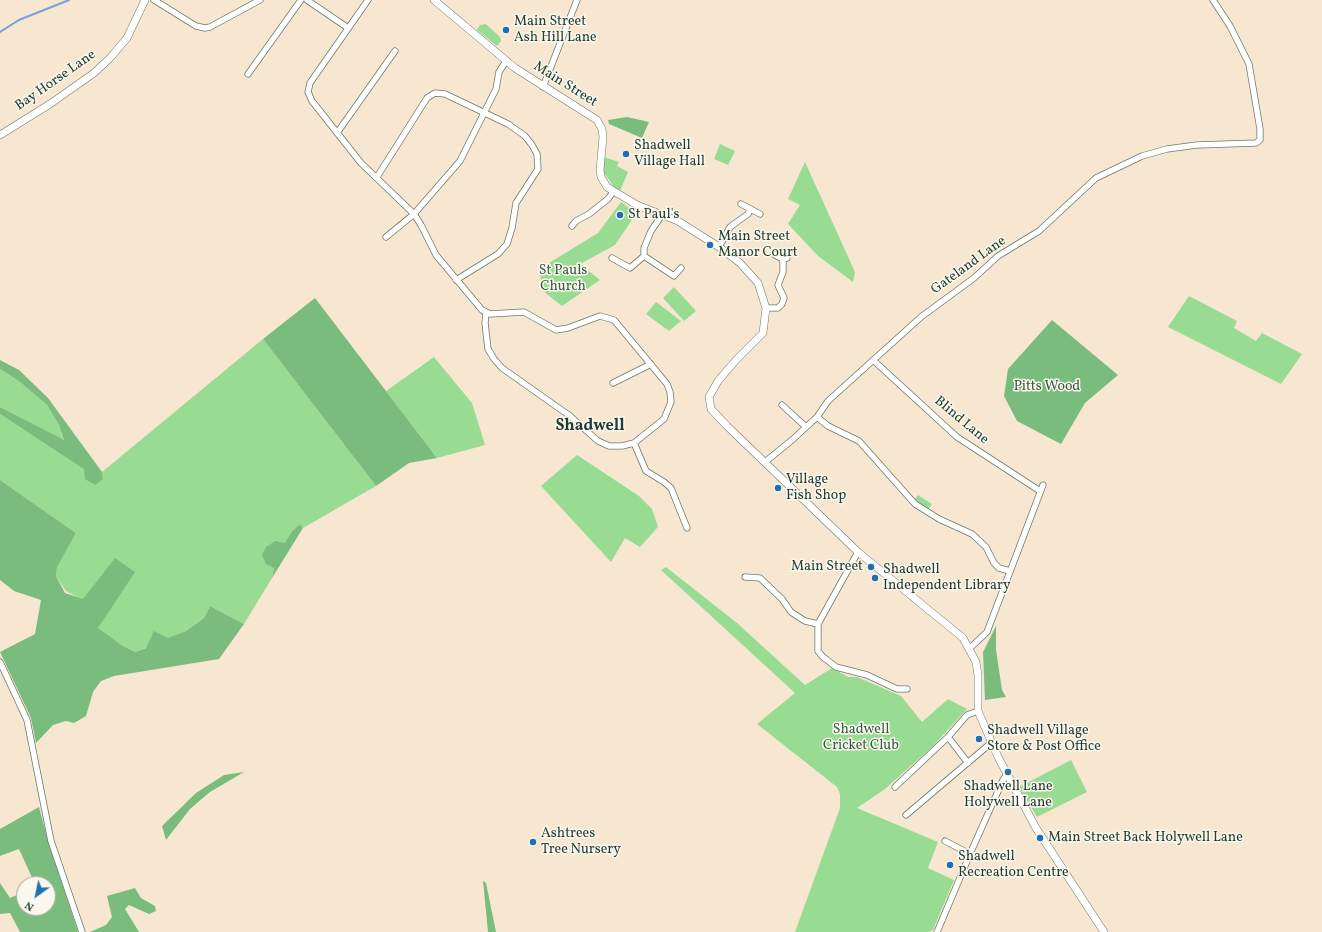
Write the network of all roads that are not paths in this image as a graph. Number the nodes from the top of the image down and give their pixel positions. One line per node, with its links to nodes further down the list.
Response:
1 (145, 0): 17 (street, Bay Horse Lane)
2 (154, 0): 3 (street)
3 (260, 0)
4 (301, 0): 13 (street)
5 (307, 0): 10 (street)
6 (368, 0): 10 (street)
7 (434, 0): 12 (street, Main Street)
8 (577, 0): 14 (street)
9 (1213, 0): 35 (street, Gateland Lane)
10 (348, 28): 16 (street)
11 (395, 51): 16 (street)
12 (506, 60): 14 (street, Main Street); 15 (street)
13 (248, 74)
14 (544, 87): 19 (street, Main Street)
15 (485, 112): 18 (street); 22 (street); 32 (street)
16 (337, 133): 18 (street)
17 (0, 135)
18 (377, 177): 22 (street)
19 (613, 192): 24 (street, Main Street); 25 (street)
20 (740, 204): 21 (street)
21 (750, 210): 23 (street); 27 (street)
22 (414, 214): 26 (street); 32 (street)
23 (760, 214)
24 (662, 215): 27 (street, Main Street); 28 (street)
25 (572, 226)
26 (386, 237)
27 (719, 247): 33 (street, Main Street)
28 (644, 256): 30 (street); 31 (street)
29 (775, 256): 33 (street)
30 (612, 258)
31 (681, 268)
32 (456, 280): 34 (street)
33 (766, 308): 42 (street, Main Street)
34 (486, 312): 36 (street); 41 (street)
35 (873, 360): 39 (street, Gateland Lane); 44 (street, Blind Lane)
36 (651, 364): 37 (street); 41 (street)
37 (613, 383)
38 (782, 406): 40 (street)
39 (817, 417): 40 (street, Gateland Lane); 47 (street)
40 (806, 427): 42 (street, Gateland Lane)
41 (634, 443): 45 (street)
42 (765, 462): 46 (street, Main Street)
43 (1042, 485): 44 (street)
44 (1040, 491): 47 (street)
45 (687, 528)
46 (858, 552): 49 (street); 50 (street, Main Street)
47 (1010, 571): 50 (street)
48 (744, 577): 49 (street)
49 (818, 624): 52 (street)
50 (970, 648): 53 (street, Main Street)
51 (0, 662): 62 (street)
52 (907, 689)
53 (978, 711): 54 (street); 55 (street, Main Street)
54 (948, 737): 56 (street); 58 (street)
55 (991, 742): 56 (street); 57 (street, Main Street)
56 (968, 763): 59 (street)
57 (1007, 774): 61 (street); 64 (street, Main Street)
58 (895, 787)
59 (906, 815)
60 (945, 841): 61 (street)
61 (970, 854): 63 (street)
62 (82, 932)
63 (937, 932)
64 (1104, 932)

